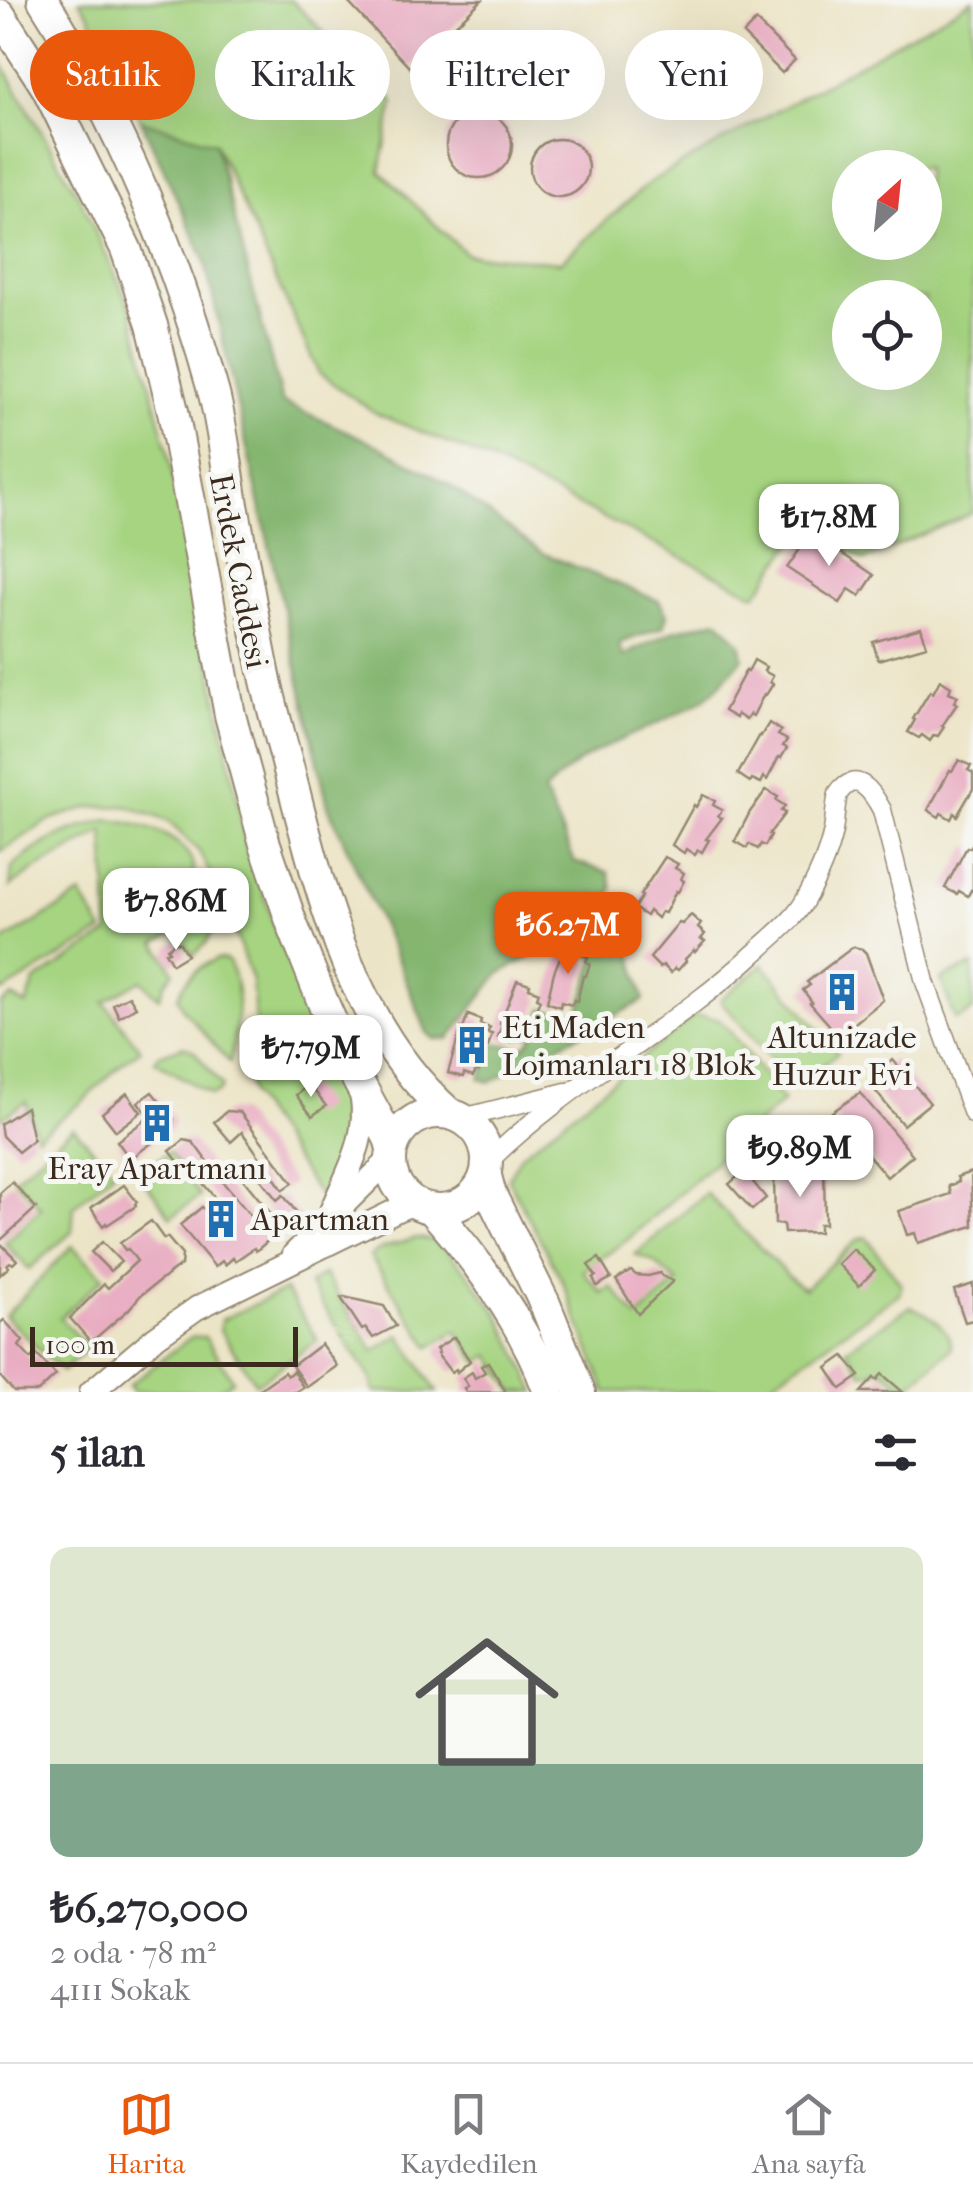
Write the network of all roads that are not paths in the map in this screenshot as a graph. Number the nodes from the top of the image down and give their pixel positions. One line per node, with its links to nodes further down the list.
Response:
1 (44, 0): 6 (main road, Erdek Caddesi)
2 (0, 14): 3 (main road, Erdek Caddesi)
3 (358, 1081): 7 (main road, Erdek Caddesi); 10 (street)
4 (572, 1090): 5 (street); 6 (street); 8 (street)
5 (973, 1114)
6 (456, 1116): 7 (main road); 8 (main road)
7 (391, 1153): 9 (main road); 10 (street)
8 (487, 1169): 9 (main road); 14 (main road)
9 (423, 1206): 11 (street); 13 (main road)
10 (326, 1222): 11 (street)
11 (282, 1266): 12 (street)
12 (92, 1392)
13 (549, 1392)
14 (580, 1392)

